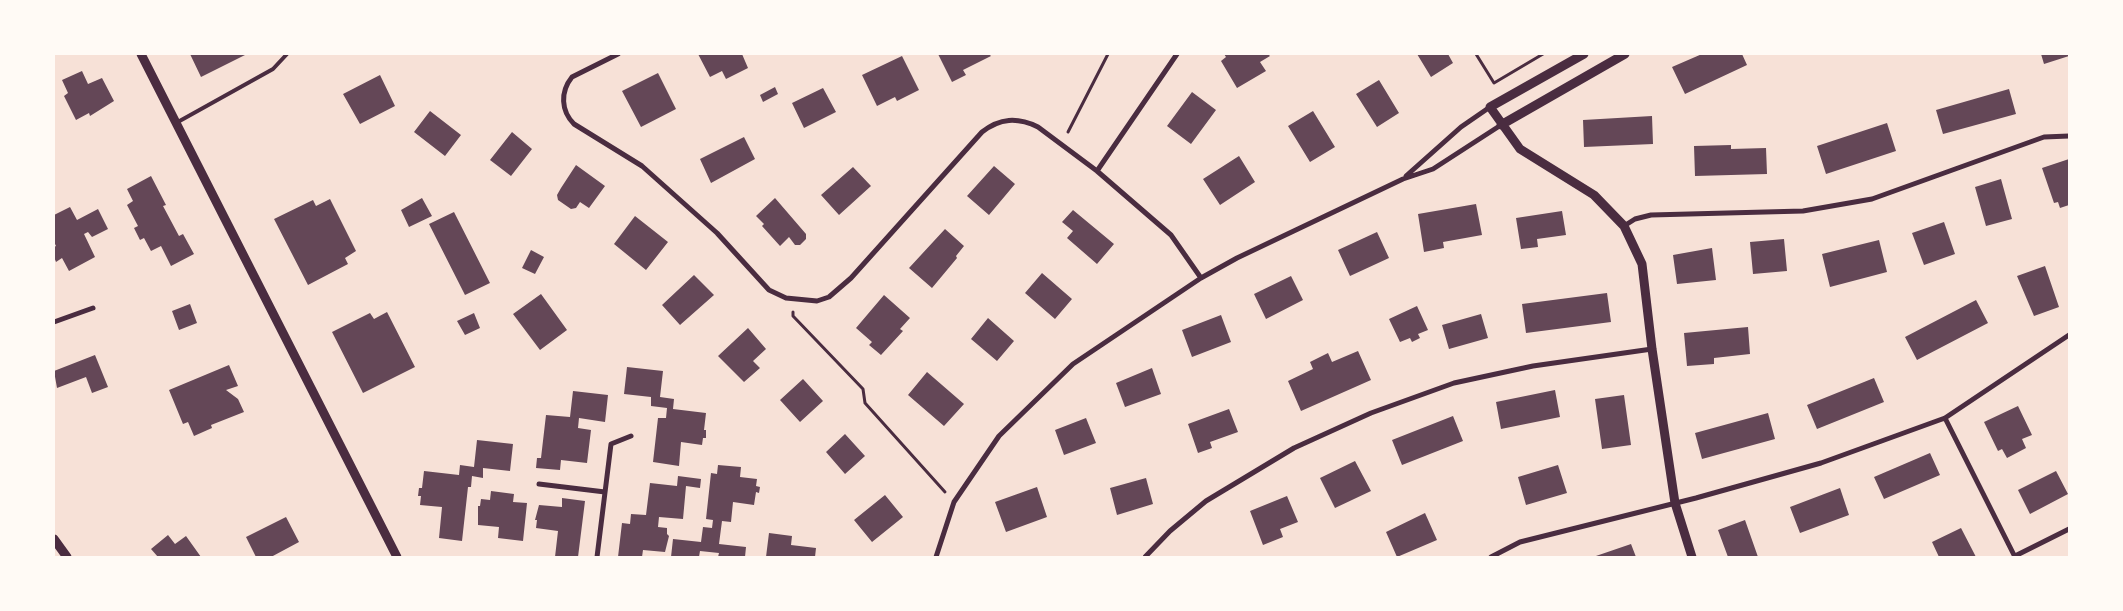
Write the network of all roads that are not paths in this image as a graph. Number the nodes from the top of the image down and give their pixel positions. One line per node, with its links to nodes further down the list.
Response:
1 (140, 54): 8 (street)
2 (287, 54): 8 (lane)
3 (618, 54): 11 (street)
4 (1177, 54): 11 (street)
5 (1584, 54): 7 (street)
6 (1626, 54): 9 (street)
7 (1490, 107): 9 (street); 12 (street)
8 (176, 123): 27 (street)
9 (1501, 125): 12 (street); 13 (street)
10 (2069, 136): 13 (street)
11 (1097, 171): 14 (street)
12 (1403, 179): 14 (street)
13 (1624, 226): 18 (street)
14 (1201, 278): 29 (street)
15 (93, 308): 16 (street)
16 (54, 322)
17 (2069, 335): 19 (street)
18 (1652, 349): 23 (street); 30 (street)
19 (1944, 418): 23 (street); 33 (street)
20 (631, 436): 22 (street)
21 (539, 484): 22 (street)
22 (605, 492): 28 (street)
23 (1675, 504): 31 (street); 32 (street)
24 (2069, 529): 33 (street)
25 (54, 539): 26 (street)
26 (67, 557)
27 (397, 557)
28 (597, 557)
29 (936, 557)
30 (1145, 557)
31 (1492, 557)
32 (1692, 557)
33 (2015, 557)

